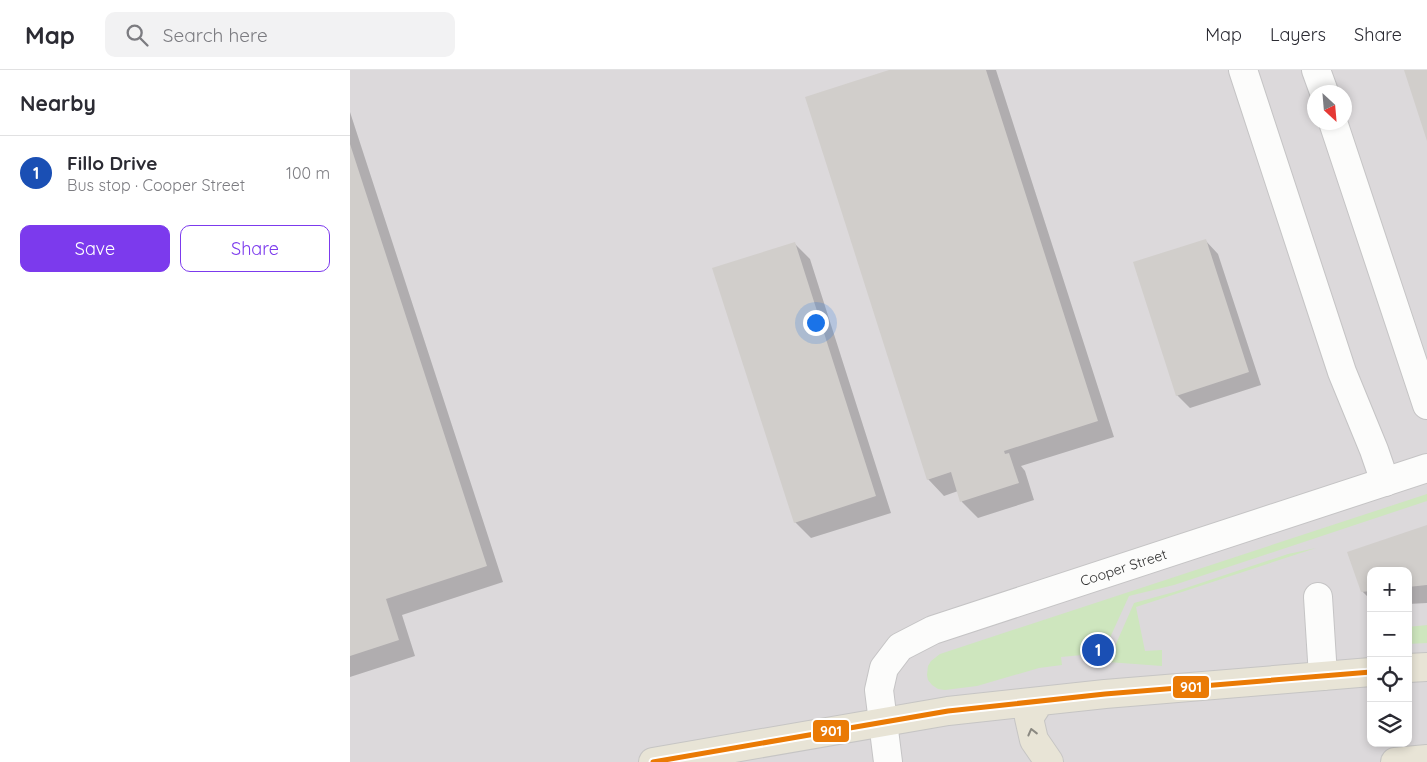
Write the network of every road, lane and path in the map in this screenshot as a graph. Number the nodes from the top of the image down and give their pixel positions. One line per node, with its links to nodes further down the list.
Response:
1 (1242, 70): 7 (street)
2 (1316, 70): 3 (street)
3 (1321, 85)
4 (1337, 130): 5 (street)
5 (1427, 405)
6 (1427, 468): 7 (street, Cooper Street)
7 (1384, 482): 14 (street, Cooper Street)
8 (1318, 597): 12 (street)
9 (1427, 667): 10 (main road)
10 (1412, 668)
11 (1367, 672): 12 (main road)
12 (1322, 676): 13 (main road)
13 (1040, 701): 14 (main road); 18 (main road, one-way to 13)
14 (883, 723): 16 (main road); 17 (street, Cooper Street)
15 (1427, 759): 19 (main road)
16 (653, 762)
17 (888, 762)
18 (1049, 762)
19 (1395, 762)

